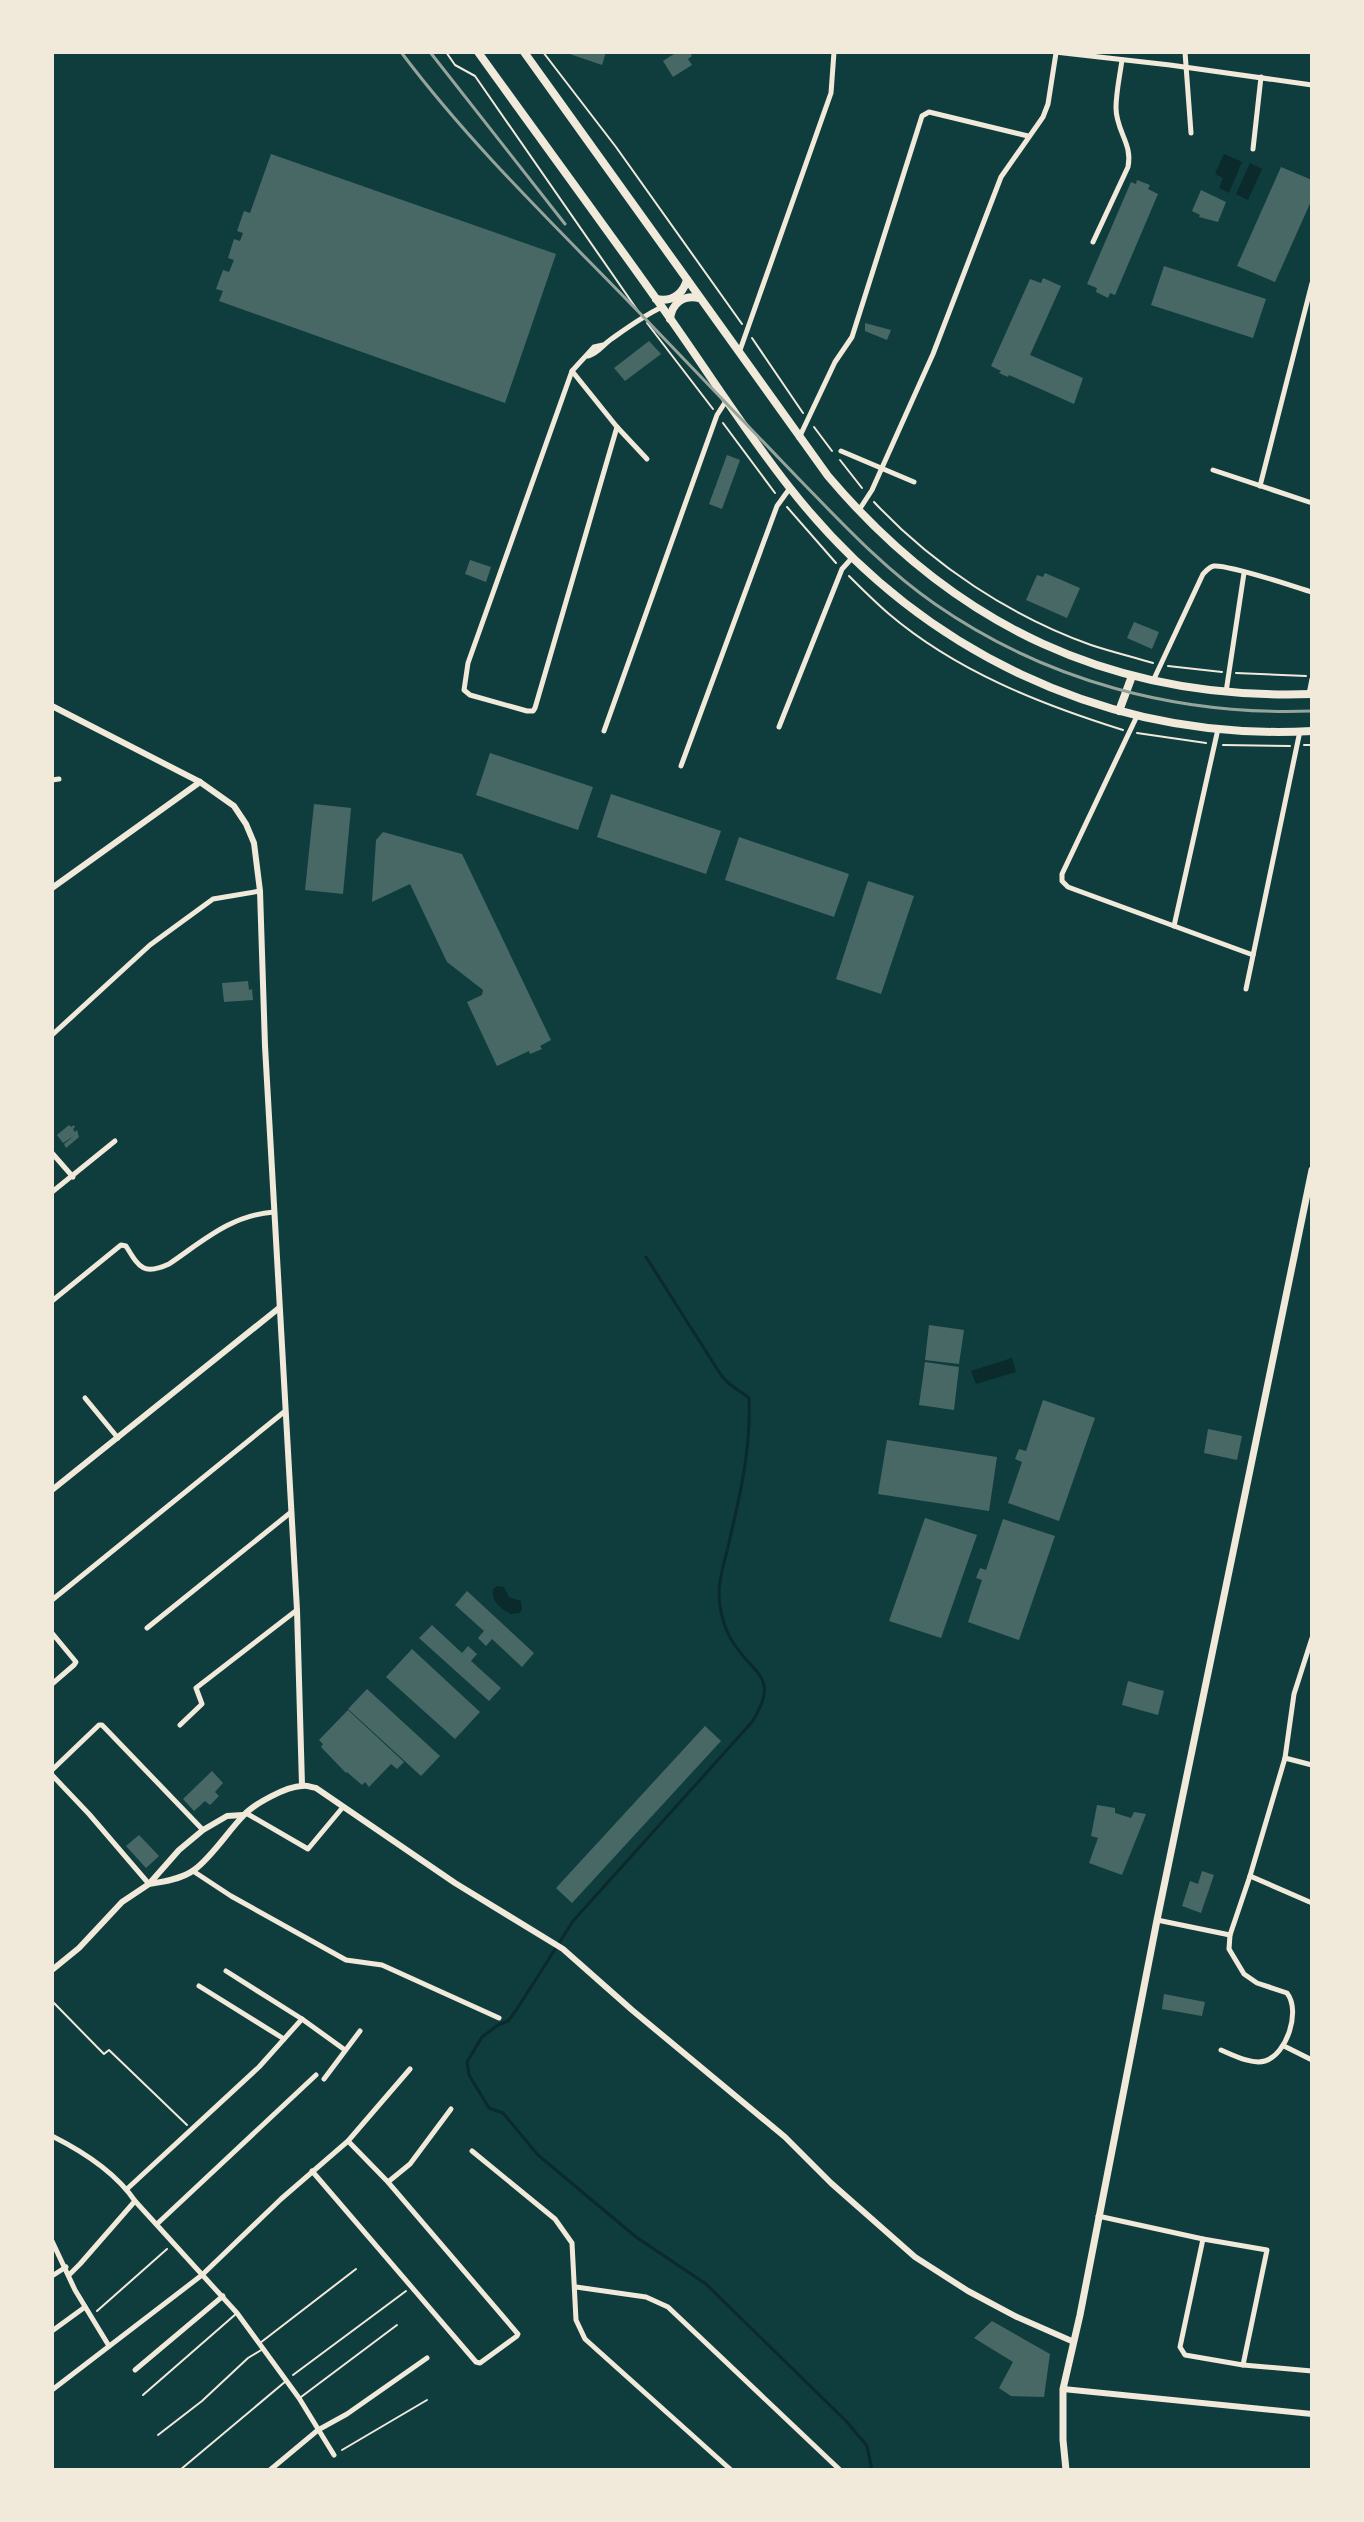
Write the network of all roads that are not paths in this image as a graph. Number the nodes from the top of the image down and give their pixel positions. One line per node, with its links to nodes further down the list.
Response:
1 (478, 52): 17 (main road)
2 (524, 52): 14 (main road)
3 (834, 52): 20 (street)
4 (1185, 52): 7 (street)
5 (1056, 53): 6 (street); 11 (street)
6 (1122, 60): 7 (street); 13 (street)
7 (1186, 67): 8 (street); 10 (street)
8 (1261, 77): 9 (street); 12 (street)
9 (1311, 85)
10 (1191, 133)
11 (1028, 136): 24 (street); 27 (street)
12 (1253, 149)
13 (1094, 242)
14 (687, 280): 16 (main road); 17 (main road)
15 (1311, 283): 30 (street)
16 (699, 298): 19 (main road); 20 (main road)
17 (656, 299): 18 (main road)
18 (662, 308): 19 (main road); 21 (street)
19 (670, 320): 22 (main road)
20 (739, 353): 24 (main road)
21 (572, 371): 23 (street); 23 (street)
22 (726, 401): 31 (main road); 47 (street)
23 (617, 427): 26 (street)
24 (800, 438): 33 (main road)
25 (842, 451): 27 (street)
26 (648, 459)
27 (881, 469): 29 (street); 33 (street)
28 (1213, 470): 30 (street)
29 (914, 482)
30 (1260, 486): 32 (street)
31 (790, 488): 34 (main road); 50 (street)
32 (1311, 503)
33 (858, 512): 37 (main road)
34 (852, 558): 43 (main road); 45 (street)
35 (1244, 573): 36 (street); 39 (street); 40 (street)
36 (1311, 592)
37 (1132, 676): 39 (main road); 43 (main road)
38 (1311, 678): 41 (street)
39 (1153, 681): 40 (main road)
40 (1226, 692): 41 (main road)
41 (1310, 694)
42 (52, 706): 51 (street)
43 (1119, 711): 44 (main road)
44 (1137, 716): 46 (main road); 54 (street)
45 (779, 727)
46 (1218, 729): 48 (main road); 54 (street)
47 (604, 731)
48 (1300, 731): 49 (main road); 55 (street)
49 (1311, 731)
50 (681, 766)
51 (200, 782): 52 (street); 53 (street)
52 (52, 888)
53 (260, 891): 57 (street); 63 (street)
54 (1174, 926): 55 (street)
55 (1253, 955): 56 (street)
56 (1246, 989)
57 (52, 1035)
58 (115, 1142): 61 (street)
59 (52, 1153): 61 (street)
60 (1311, 1170): 89 (main road)
61 (73, 1177): 62 (street)
62 (52, 1192)
63 (274, 1212): 64 (street); 65 (street)
64 (52, 1300)
65 (279, 1308): 67 (street); 68 (street)
66 (85, 1398): 68 (street)
67 (284, 1412): 70 (street); 71 (street)
68 (118, 1438): 69 (street)
69 (52, 1490)
70 (290, 1513): 72 (street); 73 (street)
71 (52, 1600)
72 (297, 1610): 77 (street); 81 (street)
73 (147, 1628)
74 (52, 1633): 76 (street)
75 (1311, 1638): 78 (street)
76 (52, 1684)
77 (180, 1725)
78 (1285, 1758): 79 (street); 86 (street)
79 (1311, 1765)
80 (53, 1776): 84 (street); 87 (street)
81 (302, 1785): 82 (street); 83 (street)
82 (344, 1807): 83 (street); 128 (street)
83 (245, 1814): 84 (street); 85 (street)
84 (203, 1830): 87 (street)
85 (193, 1871): 87 (street); 94 (street)
86 (1250, 1876): 88 (street); 90 (street)
87 (149, 1884): 91 (street)
88 (1311, 1903)
89 (1157, 1920): 90 (street); 113 (main road)
90 (1230, 1935): 98 (street)
91 (52, 1970)
92 (226, 1971): 95 (street)
93 (199, 1986): 97 (street)
94 (499, 2018)
95 (302, 2019): 97 (street); 99 (street)
96 (360, 2031): 99 (street)
97 (284, 2039): 111 (street)
98 (1284, 2046): 100 (street); 101 (street)
99 (345, 2050): 104 (street)
100 (1221, 2050)
101 (1311, 2060)
102 (410, 2069): 107 (street)
103 (316, 2075): 114 (street)
104 (324, 2079)
105 (451, 2109): 110 (street)
106 (52, 2136): 111 (street)
107 (348, 2141): 109 (street); 110 (street)
108 (471, 2151): 122 (street)
109 (312, 2171): 110 (street); 120 (street)
110 (388, 2182)
111 (127, 2189): 112 (street)
112 (135, 2201): 114 (street); 119 (street)
113 (1098, 2216): 115 (street); 128 (main road)
114 (157, 2224): 120 (street)
115 (1203, 2239): 132 (street); 132 (street)
116 (52, 2241): 117 (street)
117 (66, 2267): 119 (street); 121 (street)
118 (356, 2269): 130 (lane)
119 (69, 2275): 124 (street)
120 (202, 2275): 123 (street); 129 (street)
121 (52, 2276)
122 (576, 2288): 146 (street); 147 (street)
123 (223, 2296): 125 (street); 133 (street)
124 (85, 2307): 127 (street); 129 (street)
125 (237, 2313): 130 (street); 138 (lane)
126 (397, 2325): 139 (lane)
127 (52, 2331)
128 (1074, 2342): 136 (main road)
129 (109, 2346): 137 (street)
130 (261, 2346): 135 (street); 142 (lane)
131 (427, 2358): 141 (street)
132 (1243, 2365): 134 (street)
133 (135, 2370)
134 (1311, 2371)
135 (286, 2381): 139 (street); 144 (lane)
136 (1063, 2389): 140 (street); 148 (main road)
137 (52, 2390)
138 (143, 2395)
139 (299, 2398): 141 (street)
140 (1311, 2414)
141 (318, 2430): 143 (street); 145 (street)
142 (158, 2435)
143 (334, 2455)
144 (180, 2469)
145 (270, 2469)
146 (731, 2469)
147 (840, 2469)
148 (1066, 2469)

